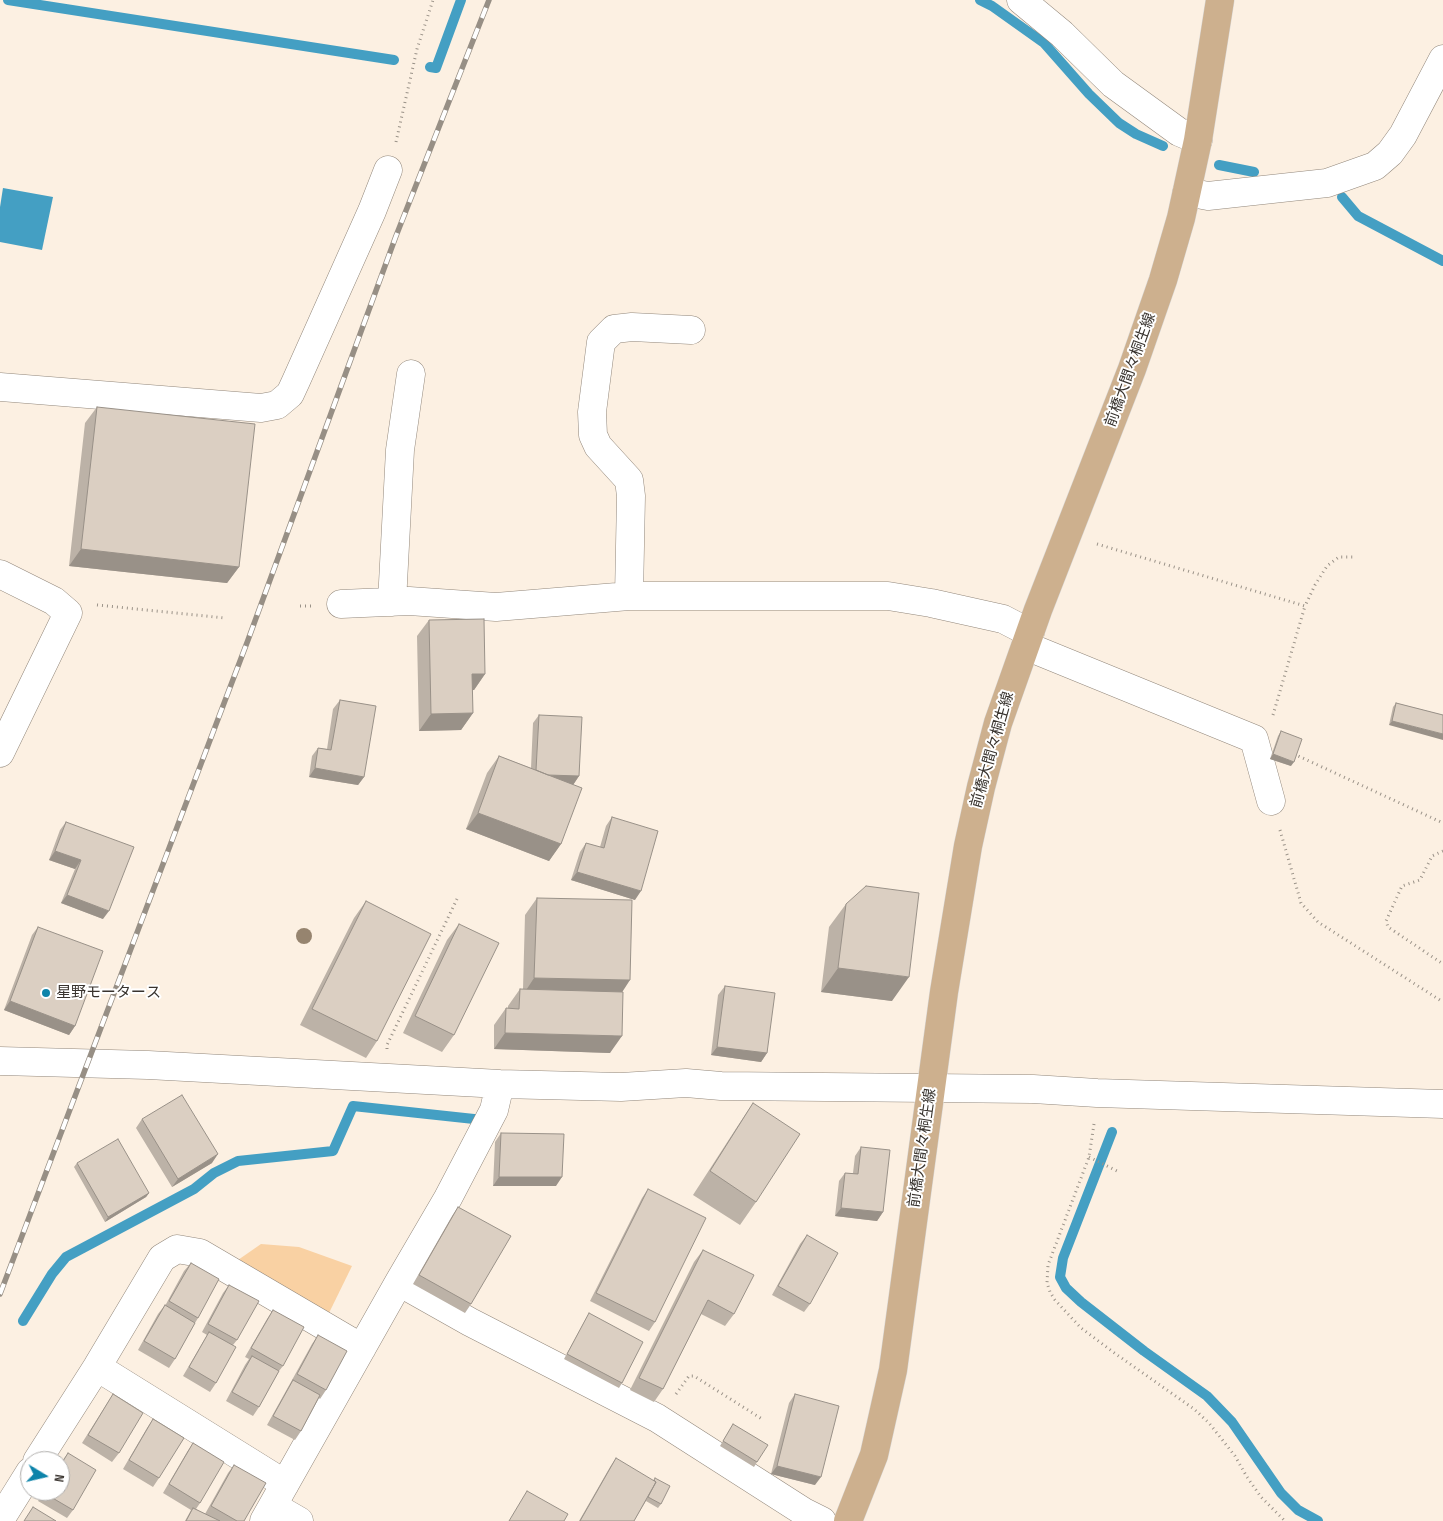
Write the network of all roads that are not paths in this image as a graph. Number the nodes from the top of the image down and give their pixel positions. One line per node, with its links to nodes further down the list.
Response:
1 (1021, 0): 4 (street)
2 (1220, 0): 4 (main road, 前橋大間々桐生線)
3 (1442, 65): 6 (street)
4 (1198, 140): 6 (main road, 前橋大間々桐生線)
5 (388, 170): 9 (street)
6 (1187, 192): 14 (main road, 前橋大間々桐生線)
7 (691, 330): 11 (street)
8 (411, 374): 12 (street)
9 (0, 387)
10 (0, 574): 15 (street)
11 (629, 596): 12 (street); 14 (street)
12 (392, 602): 13 (street)
13 (341, 604)
14 (1028, 640): 16 (street); 19 (main road, 前橋大間々桐生線)
15 (0, 753)
16 (1271, 801)
17 (0, 1060): 18 (street)
18 (500, 1084): 19 (street); 21 (street)
19 (931, 1087): 20 (street); 30 (main road, 前橋大間々桐生線)
20 (1443, 1104)
21 (399, 1282): 22 (street); 29 (street)
22 (362, 1348): 23 (street); 26 (street)
23 (97, 1367): 24 (street); 26 (street)
24 (43, 1451)
25 (20, 1488): 27 (street)
26 (274, 1503): 28 (street)
27 (0, 1520)
28 (299, 1521)
29 (822, 1521)
30 (848, 1521)

